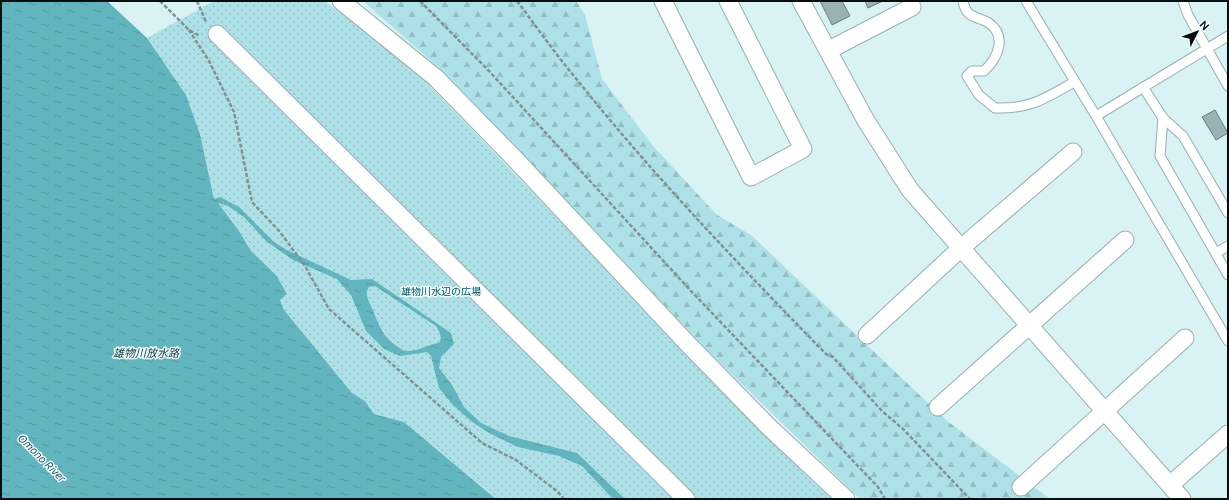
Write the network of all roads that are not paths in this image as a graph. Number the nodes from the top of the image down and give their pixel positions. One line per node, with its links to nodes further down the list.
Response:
1 (342, 1): 35 (street)
2 (663, 1): 3 (street)
3 (728, 1)
4 (801, 1): 12 (street)
5 (963, 1): 13 (lane)
6 (1026, 1): 13 (lane)
7 (1183, 1): 11 (lane)
8 (912, 7): 12 (street)
9 (210, 36): 34 (street)
10 (1228, 36): 11 (lane)
11 (1206, 48): 14 (lane); 15 (lane)
12 (829, 50): 22 (street)
13 (1074, 82): 16 (lane)
14 (1228, 86)
15 (1143, 87): 16 (lane); 17 (lane)
16 (1096, 116): 28 (lane)
17 (1163, 118): 19 (lane); 23 (lane)
18 (1073, 152): 22 (street)
19 (1228, 213)
20 (1125, 240): 25 (street)
21 (1228, 246): 23 (lane)
22 (961, 248): 25 (street); 26 (street)
23 (1216, 253): 24 (lane)
24 (1228, 275)
25 (1029, 324): 29 (street); 30 (street)
26 (867, 335)
27 (1185, 338): 30 (street)
28 (1228, 340)
29 (938, 407)
30 (1104, 410): 32 (street); 33 (street)
31 (1228, 434): 32 (street)
32 (1170, 485): 36 (street)
33 (1021, 488)
34 (686, 499)
35 (846, 499)
36 (1182, 499)

